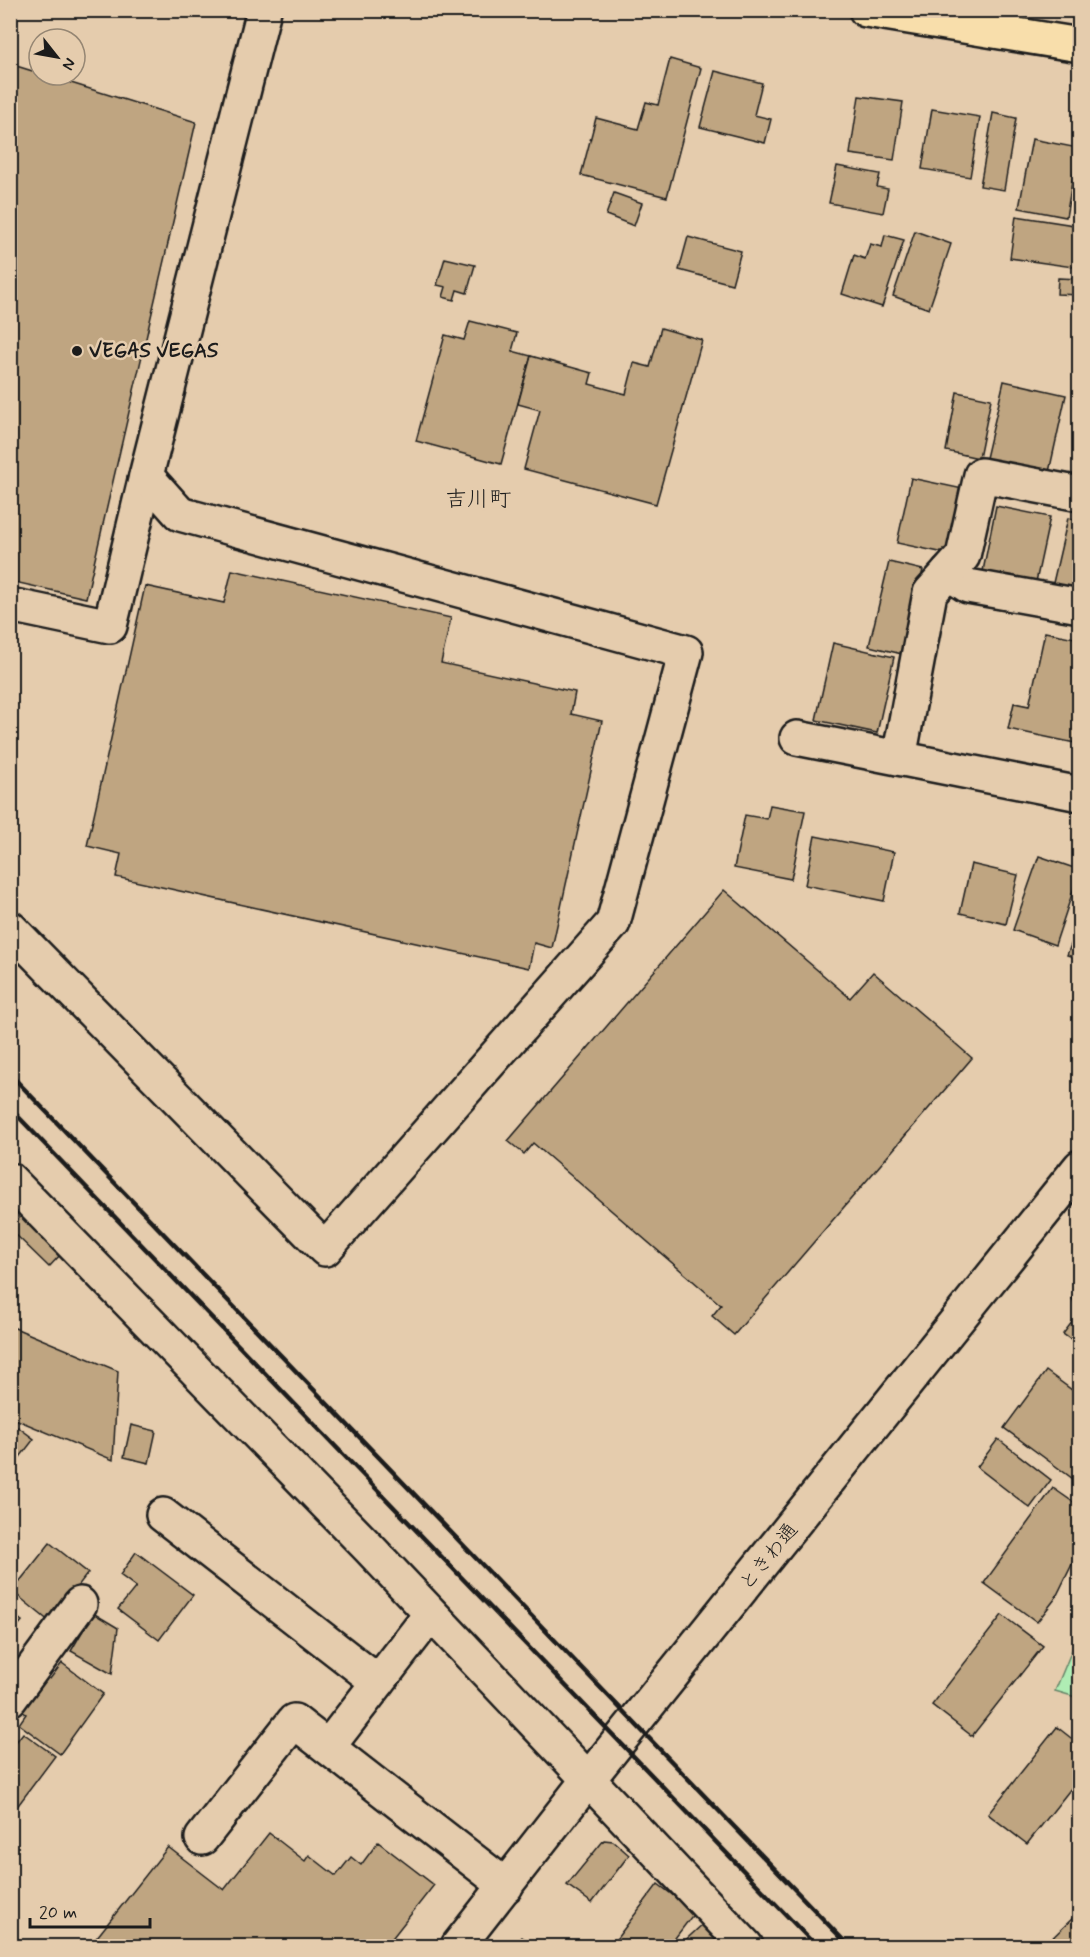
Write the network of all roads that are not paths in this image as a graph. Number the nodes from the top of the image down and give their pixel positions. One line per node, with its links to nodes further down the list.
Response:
1 (264, 10): 4 (street)
2 (866, 10): 3 (highway)
3 (1080, 45)
4 (146, 476): 7 (street); 12 (street)
5 (1080, 494): 6 (street)
6 (948, 573): 8 (street); 10 (street)
7 (10, 605)
8 (1080, 606)
9 (797, 738): 10 (street)
10 (899, 758): 11 (street)
11 (1080, 794)
12 (10, 928)
13 (1080, 1167): 21 (street, ときわ通)
14 (10, 1180): 17 (street)
15 (163, 1515): 18 (street)
16 (80, 1604): 19 (street)
17 (430, 1615): 18 (street); 21 (street)
18 (378, 1682): 20 (street)
19 (10, 1699)
20 (328, 1747): 22 (street); 23 (street)
21 (587, 1782): 23 (street, ときわ通); 25 (street)
22 (202, 1838)
23 (506, 1886): 24 (street, ときわ通)
24 (458, 1947)
25 (746, 1947)

